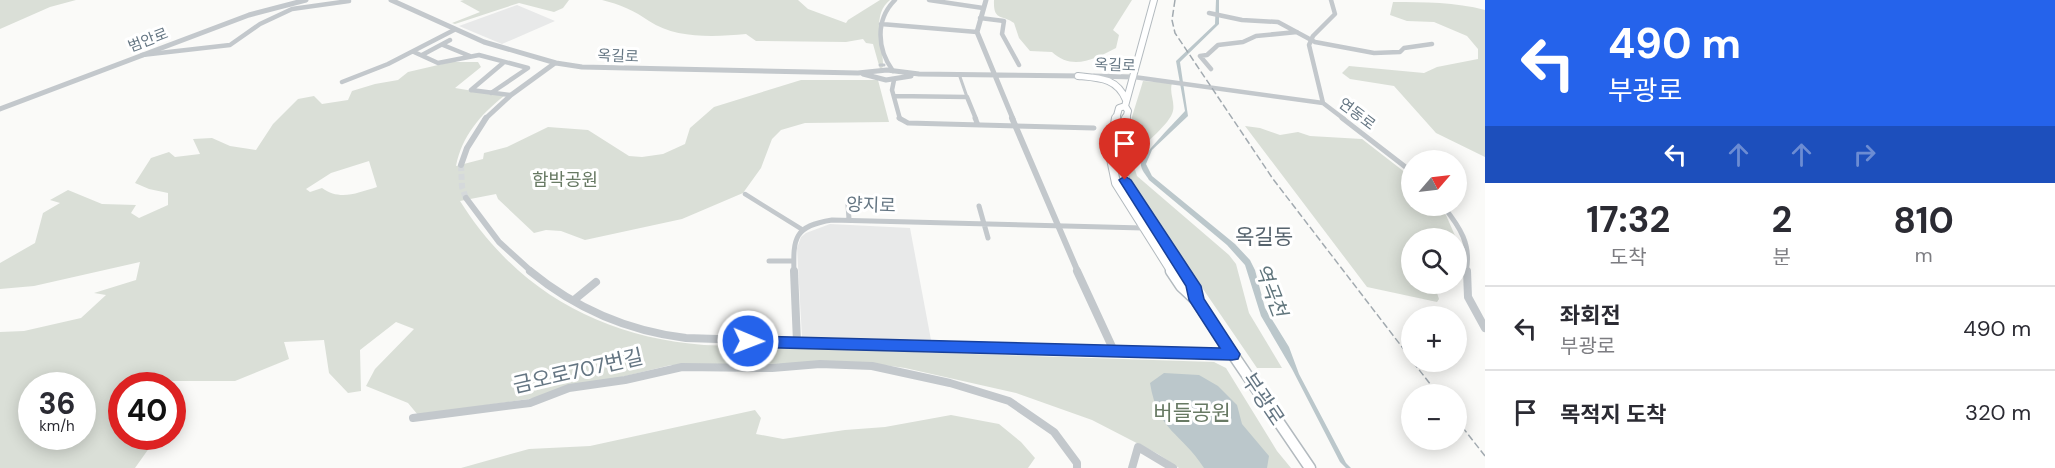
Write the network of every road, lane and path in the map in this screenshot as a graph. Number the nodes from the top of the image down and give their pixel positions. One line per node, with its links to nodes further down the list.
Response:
1 (306, 0): 9 (street, 범안로)
2 (391, 0): 14 (street, 옥길로)
3 (895, 0): 13 (street)
4 (929, 0): 10 (street)
5 (986, 0): 10 (street)
6 (1154, 0): 35 (main road, 부광로)
7 (1331, 0): 18 (street)
8 (349, 1): 9 (street)
9 (293, 6): 22 (street, 범안로); 22 (street)
10 (983, 8): 12 (street)
11 (1209, 13): 16 (street)
12 (980, 18): 15 (street); 27 (street)
13 (879, 24): 15 (street); 28 (street)
14 (454, 30): 21 (street); 26 (street, 옥길로)
15 (977, 32): 33 (street)
16 (1297, 32): 18 (street); 29 (street)
17 (450, 40): 20 (street)
18 (1310, 40): 19 (street); 43 (street, 연동로)
19 (1432, 44)
20 (443, 45): 23 (street); 24 (street)
21 (414, 52): 23 (street); 37 (street)
22 (142, 55): 44 (street, 범안로)
23 (422, 55): 24 (street)
24 (470, 56): 25 (street)
25 (503, 63): 38 (street); 38 (street)
26 (555, 63): 30 (street, 옥길로); 40 (street)
27 (1019, 65)
28 (882, 67): 30 (street, 옥길로); 32 (street, 옥길로); 36 (street)
29 (1211, 69)
30 (858, 73): 36 (street, 옥길로)
31 (959, 74): 32 (street, 옥길로); 33 (street, 옥길로); 41 (street)
32 (895, 75): 36 (street, 옥길로); 39 (street)
33 (996, 75): 34 (street, 옥길로); 46 (street)
34 (1078, 76): 35 (street, 옥길로); 42 (main road)
35 (1134, 76): 42 (main road, 부광로); 43 (street, 옥길로)
36 (881, 79): 39 (street)
37 (342, 82)
38 (491, 93): 40 (street)
39 (893, 93): 41 (street); 45 (street)
40 (510, 95): 49 (street)
41 (967, 97): 45 (street)
42 (1126, 103): 58 (main road, 부광로); 65 (main road, 부광로)
43 (1323, 103): 48 (street, 연동로)
44 (0, 110)
45 (978, 125): 46 (street)
46 (1017, 126): 47 (street); 57 (street)
47 (1094, 128)
48 (1401, 163)
49 (461, 165)
50 (745, 194): 59 (street)
51 (466, 198): 64 (street)
52 (848, 205): 55 (street)
53 (979, 206): 56 (street)
54 (1451, 216): 66 (street)
55 (849, 219): 56 (street, 양지로); 59 (street, 양지로)
56 (984, 223): 57 (street, 양지로); 60 (street)
57 (1056, 225): 58 (street, 양지로); 68 (street)
58 (1143, 228): 65 (main road, 부광로)
59 (803, 230): 62 (street)
60 (988, 238)
61 (769, 261): 62 (street)
62 (792, 261): 67 (street)
63 (596, 282): 64 (street)
64 (574, 300): 67 (street)
65 (1196, 300): 69 (main road, 부광로)
66 (1485, 328)
67 (797, 342): 68 (street)
68 (1114, 351): 69 (street)
69 (1232, 354): 74 (main road, 부광로)
70 (413, 418): 71 (street, 금오로707번길)
71 (1077, 468)
72 (1132, 468): 73 (street)
73 (1173, 468)
74 (1310, 468)

